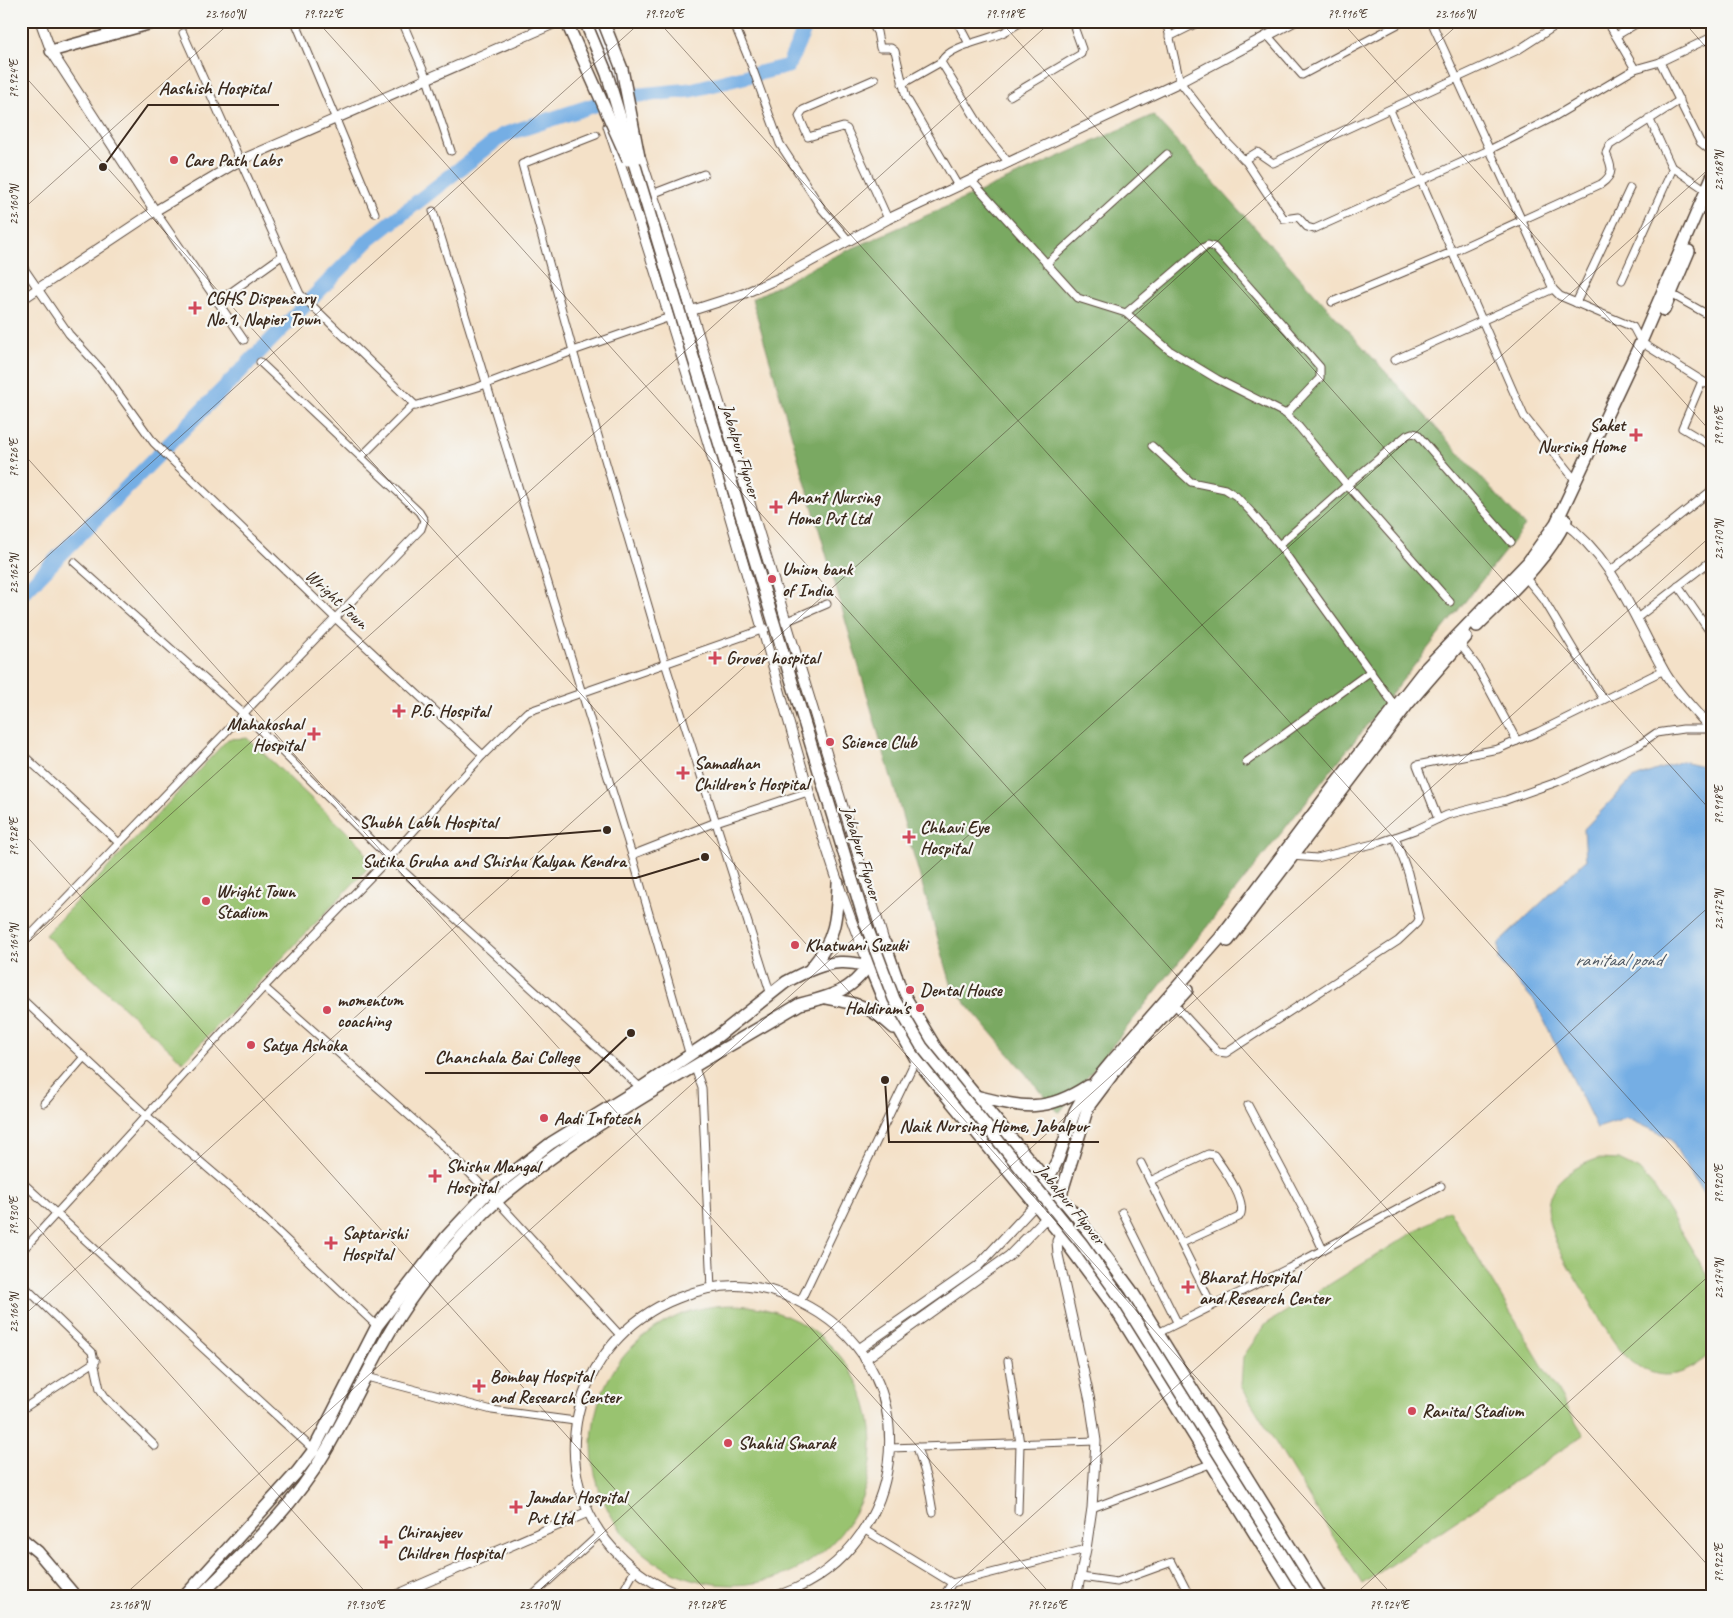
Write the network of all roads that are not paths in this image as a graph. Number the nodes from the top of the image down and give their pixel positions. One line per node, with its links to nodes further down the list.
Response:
1 (40, 21): 30 (street)
2 (159, 21): 30 (main road)
3 (295, 21): 43 (street)
4 (402, 21): 35 (street)
5 (560, 21): 35 (street)
6 (566, 21): 53 (main road, bridge)
7 (571, 21): 82 (street, bridge)
8 (585, 21): 53 (main road, Jabalpur Flyover, bridge)
9 (594, 21): 60 (street)
10 (603, 21): 53 (main road, bridge)
11 (733, 21): 67 (street)
12 (870, 21): 38 (street)
13 (957, 21): 29 (street)
14 (1023, 21): 29 (street)
15 (1072, 21): 39 (street)
16 (1166, 21): 28 (street)
17 (1201, 21): 28 (street)
18 (1295, 21): 25 (street)
19 (1404, 21): 25 (street)
20 (1431, 21): 34 (street)
21 (1563, 21): 34 (street)
22 (1607, 21): 26 (street)
23 (1641, 21): 26 (street)
24 (183, 34): 49 (street)
25 (1268, 36): 37 (street)
26 (1616, 36): 33 (street)
27 (1712, 36): 32 (street)
28 (1169, 37): 37 (street)
29 (969, 44): 31 (street)
30 (51, 51): 62 (street)
31 (941, 62): 38 (street); 51 (street)
32 (1660, 62): 33 (street); 40 (street)
33 (1635, 69): 46 (street)
34 (1455, 78): 41 (street); 46 (street)
35 (427, 79): 43 (street); 45 (street)
36 (875, 79): 65 (street)
37 (1180, 82): 50 (street); 51 (street)
38 (902, 84): 58 (street)
39 (1010, 96)
40 (1680, 100): 42 (street); 47 (street)
41 (1390, 110): 50 (street); 57 (street)
42 (1649, 118): 52 (street); 66 (street)
43 (335, 119): 49 (street); 64 (street)
44 (596, 135): 87 (street)
45 (450, 150)
46 (1489, 150): 57 (street); 66 (street)
47 (1712, 152)
48 (1167, 154): 71 (street)
49 (240, 160): 62 (street); 69 (street)
50 (1246, 160): 57 (street)
51 (1009, 163): 56 (street)
52 (1673, 168): 61 (street); 72 (street)
53 (636, 170): 224 (main road, Jabalpur Flyover, bridge)
54 (704, 174): 60 (street)
55 (1712, 177): 61 (main road)
56 (972, 180): 58 (street); 71 (street)
57 (1420, 180): 68 (street)
58 (958, 186): 65 (street)
59 (1630, 188): 79 (street)
60 (652, 194): 80 (street)
61 (1709, 194): 75 (main road); 86 (main road)
62 (155, 211): 73 (street); 77 (street)
63 (433, 211): 91 (street)
64 (375, 213)
65 (888, 219): 67 (street)
66 (1522, 220): 68 (street); 74 (street)
67 (849, 241): 80 (street)
68 (1452, 252): 78 (street); 84 (street)
69 (283, 255): 77 (street); 93 (street)
70 (21, 264): 73 (street, Wright Town)
71 (1046, 264): 81 (street)
72 (1622, 280)
73 (38, 288): 76 (street); 111 (street, Wright Town)
74 (1553, 288): 79 (street); 84 (street)
75 (1671, 294): 83 (street); 86 (main road)
76 (21, 300)
77 (217, 302): 85 (street)
78 (1332, 302)
79 (1576, 303): 86 (street)
80 (691, 310): 82 (street); 113 (street)
81 (1126, 314): 94 (street); 94 (street)
82 (670, 317): 87 (street); 114 (street)
83 (1712, 317)
84 (1483, 322): 88 (street); 98 (street)
85 (244, 340)
86 (1644, 344): 90 (street); 98 (main road); 101 (main road)
87 (573, 351): 91 (street); 117 (street)
88 (1394, 360)
89 (260, 362): 97 (street)
90 (1702, 381): 92 (street); 96 (street)
91 (486, 384): 93 (street); 120 (street)
92 (1712, 387)
93 (416, 406): 97 (street)
94 (1286, 414): 99 (street)
95 (1152, 446): 103 (street)
96 (1712, 446)
97 (362, 456): 111 (street)
98 (1576, 481): 101 (main road)
99 (1347, 485): 102 (street); 103 (street); 109 (street)
100 (1712, 490): 106 (street)
101 (1562, 521): 106 (street); 107 (main road); 122 (main road)
102 (1510, 542)
103 (1279, 546): 119 (street)
104 (1712, 560): 108 (street)
105 (74, 562): 124 (street)
106 (1610, 571): 112 (street)
107 (1525, 577): 116 (main road); 121 (street)
108 (1678, 586): 112 (street); 115 (street)
109 (1450, 602)
110 (827, 604): 113 (street)
111 (334, 617): 124 (street); 129 (street, Wright Town)
112 (1637, 618): 118 (street)
113 (786, 620): 114 (street); 140 (street)
114 (762, 628): 117 (street); 131 (street)
115 (1712, 635)
116 (1459, 644): 127 (street); 137 (main road)
117 (665, 663): 120 (street); 133 (street)
118 (1664, 670): 121 (street); 125 (street)
119 (1371, 671): 122 (street); 130 (street)
120 (581, 693): 129 (street); 136 (street)
121 (1603, 699): 127 (street)
122 (1395, 706): 155 (main road)
123 (1712, 710): 125 (street)
124 (244, 714): 135 (street); 138 (street)
125 (1703, 720): 126 (street)
126 (1711, 730): 132 (street)
127 (1517, 741): 132 (street)
128 (21, 753): 135 (street)
129 (483, 755): 138 (street)
130 (1246, 762)
131 (808, 792): 133 (street); 139 (street)
132 (1438, 819): 134 (street)
133 (716, 822): 136 (street); 146 (street)
134 (1395, 837): 137 (street); 149 (street)
135 (118, 842): 141 (street)
136 (632, 855): 151 (street)
137 (1291, 856): 149 (main road)
138 (389, 858): 145 (street); 156 (street)
139 (838, 883): 142 (street); 143 (main road)
140 (885, 944): 142 (main road); 144 (main road)
141 (21, 945)
142 (869, 965): 143 (main road); 144 (main road); 148 (main road); 150 (main road)
143 (808, 971): 146 (main road)
144 (896, 976): 157 (main road)
145 (264, 987): 160 (street); 166 (street)
146 (771, 995): 151 (main road)
147 (21, 998): 152 (street)
148 (826, 998): 150 (main road); 154 (main road)
149 (1174, 1004): 167 (main road)
150 (899, 1033): 153 (main road)
151 (690, 1056): 156 (main road)
152 (84, 1057): 158 (street); 160 (street)
153 (916, 1059): 169 (main road); 180 (street)
154 (695, 1068): 156 (main road); 179 (street)
155 (1096, 1080): 157 (main road); 164 (main road)
156 (645, 1092): 166 (main road); 168 (main road)
157 (975, 1096): 164 (main road)
158 (44, 1103)
159 (1248, 1105): 176 (street)
160 (147, 1116): 171 (street); 183 (street)
161 (1141, 1163): 163 (street)
162 (21, 1181): 171 (street)
163 (1150, 1181): 175 (street); 175 (street)
164 (1048, 1183): 167 (main road); 169 (main road)
165 (1441, 1186): 176 (street)
166 (488, 1192): 168 (street); 183 (main road)
167 (1060, 1198): 172 (main road); 173 (main road)
168 (497, 1201): 185 (street); 191 (main road)
169 (1036, 1204): 172 (main road); 187 (street)
170 (1122, 1212): 182 (street)
171 (56, 1214): 177 (street); 199 (street)
172 (1047, 1217): 174 (main road); 188 (street)
173 (1077, 1217): 174 (street); 184 (main road)
174 (1060, 1234): 186 (main road); 194 (street)
175 (1182, 1242): 181 (street)
176 (1323, 1250): 181 (street)
177 (21, 1252)
178 (21, 1283): 189 (street)
179 (711, 1289): 180 (street); 185 (street)
180 (800, 1302): 187 (street)
181 (1212, 1306): 182 (street)
182 (1177, 1322): 184 (street)
183 (377, 1326): 191 (main road)
184 (1159, 1332): 186 (street); 225 (main road)
185 (619, 1334): 193 (street)
186 (1140, 1346): 200 (main road)
187 (859, 1349): 188 (street)
188 (865, 1359): 198 (street)
189 (96, 1361): 192 (street); 196 (street)
190 (1008, 1362): 195 (street)
191 (359, 1375): 193 (street); 199 (main road)
192 (21, 1410)
193 (575, 1421): 203 (street)
194 (1096, 1441): 195 (street); 201 (street)
195 (1020, 1444): 197 (street); 202 (street)
196 (155, 1446)
197 (916, 1447): 198 (street); 204 (street)
198 (890, 1448): 205 (street)
199 (318, 1453): 213 (main road); 214 (main road)
200 (1210, 1464): 201 (street); 223 (main road)
201 (1092, 1508): 208 (street)
202 (1018, 1511)
203 (588, 1512): 206 (street); 215 (street)
204 (932, 1512)
205 (865, 1530): 211 (street); 219 (street)
206 (601, 1533): 209 (street); 216 (street)
207 (21, 1538): 212 (main road)
208 (1086, 1549): 210 (street); 211 (street)
209 (635, 1570): 217 (street); 218 (street)
210 (1081, 1577): 221 (street); 222 (street)
211 (952, 1583): 220 (street)
212 (76, 1597)
213 (184, 1597)
214 (198, 1597)
215 (392, 1597)
216 (531, 1597)
217 (620, 1597)
218 (690, 1597)
219 (773, 1597)
220 (943, 1597)
221 (1076, 1597)
222 (1190, 1597)
223 (1294, 1597)
224 (1308, 1597)
225 (1321, 1597)

